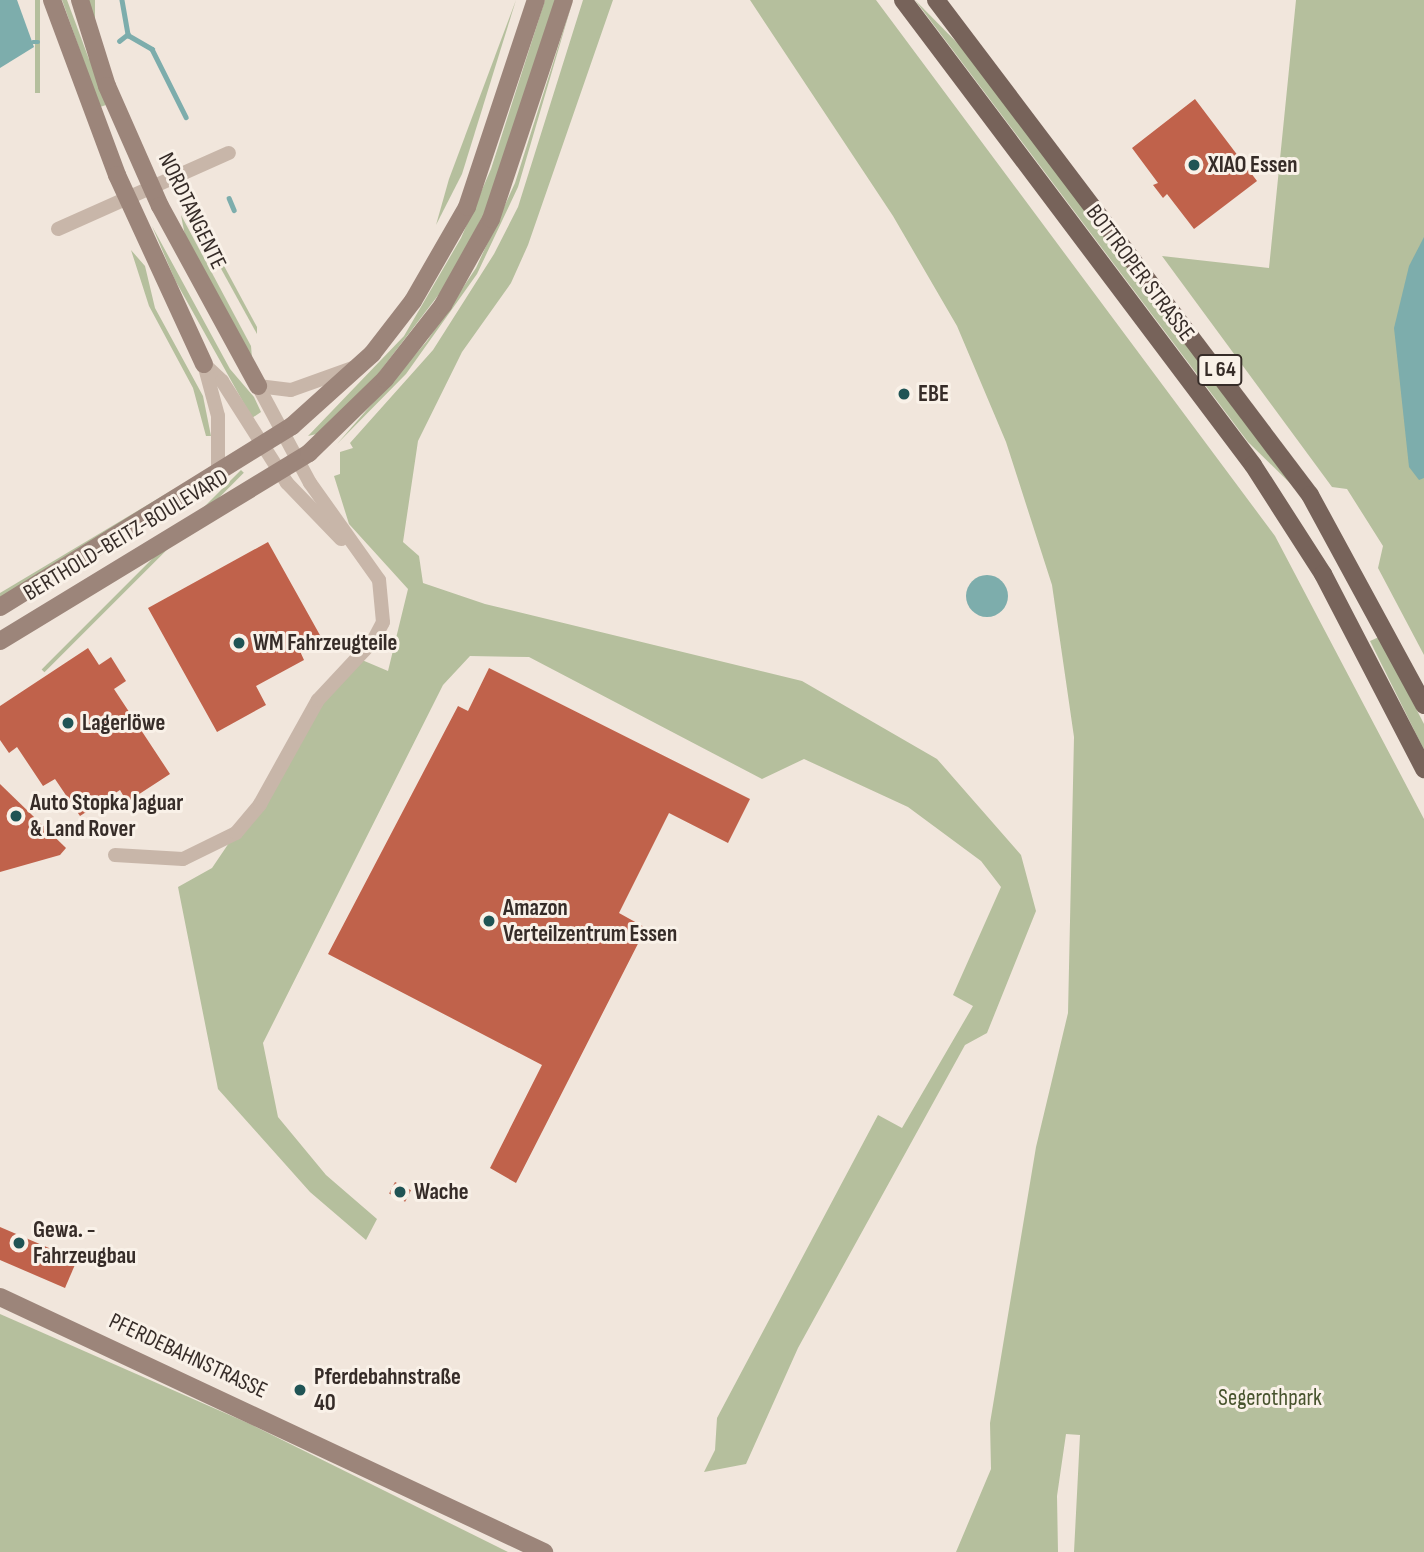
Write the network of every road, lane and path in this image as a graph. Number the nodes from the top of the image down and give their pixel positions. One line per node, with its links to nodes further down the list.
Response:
1 (52, 0): 9 (main road)
2 (80, 0): 8 (main road, NORDTANGENTE)
3 (536, 0): 11 (main road, BERTHOLD-BEITZ-BOULEVARD)
4 (564, 0): 16 (main road, BERTHOLD-BEITZ-BOULEVARD)
5 (903, 0): 21 (main road, BOTTROPER STRASSE / L 64)
6 (936, 0): 20 (main road, BOTTROPER STRASSE / L 64)
7 (229, 153): 8 (street)
8 (151, 187): 9 (street); 13 (main road, NORDTANGENTE)
9 (127, 198): 10 (street); 12 (main road)
10 (58, 229)
11 (367, 359): 13 (street); 14 (main road, BERTHOLD-BEITZ-BOULEVARD)
12 (204, 364): 15 (street); 18 (street)
13 (258, 386): 14 (street, NORDTANGENTE)
14 (281, 433): 15 (main road, BERTHOLD-BEITZ-BOULEVARD); 16 (street)
15 (261, 446): 17 (street); 18 (main road, BERTHOLD-BEITZ-BOULEVARD)
16 (297, 461): 17 (main road, BERTHOLD-BEITZ-BOULEVARD); 19 (street)
17 (278, 472): 19 (street); 23 (main road, BERTHOLD-BEITZ-BOULEVARD)
18 (218, 473): 22 (main road, BERTHOLD-BEITZ-BOULEVARD)
19 (360, 556): 26 (street)
20 (1355, 569): 21 (main road); 24 (main road, BOTTROPER STRASSE / L 64)
21 (1323, 574): 25 (main road, BOTTROPER STRASSE / L 64)
22 (0, 607)
23 (0, 641)
24 (1424, 705)
25 (1424, 769)
26 (115, 855)
27 (0, 1297): 28 (main road, PFERDEBAHNSTRASSE)
28 (544, 1552)

